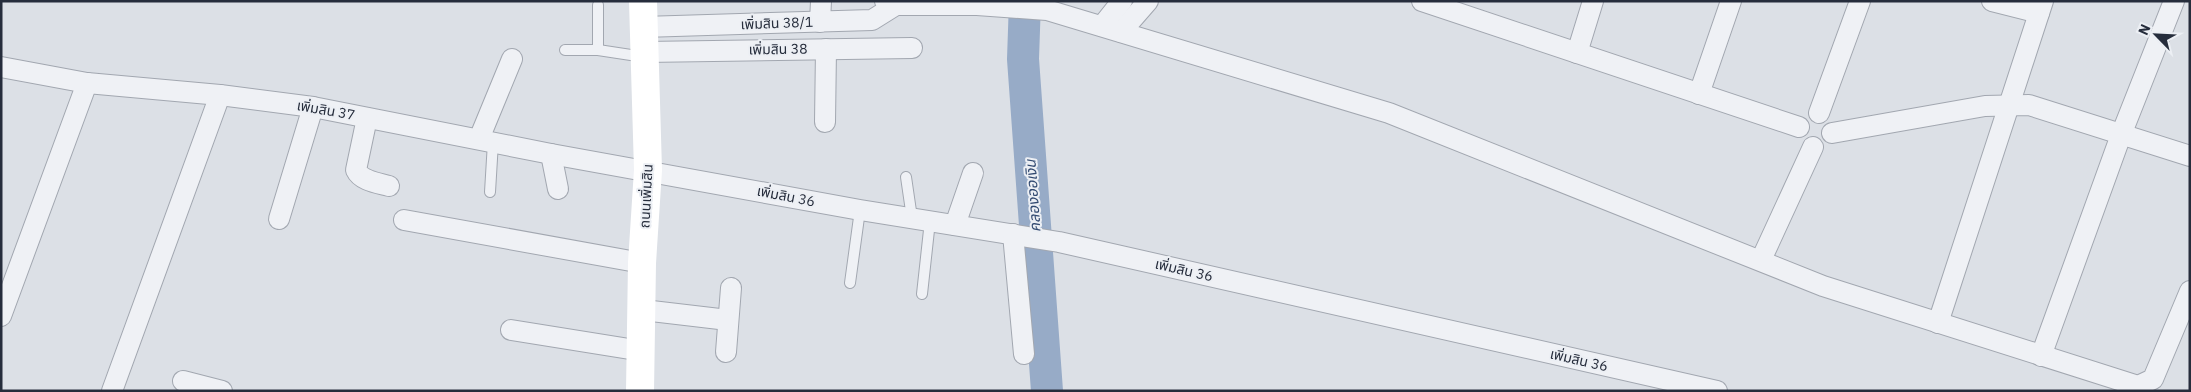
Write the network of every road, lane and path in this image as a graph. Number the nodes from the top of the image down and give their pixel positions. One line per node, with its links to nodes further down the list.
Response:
1 (821, 1): 14 (street)
2 (1122, 1): 15 (street)
3 (1148, 1): 15 (street)
4 (1422, 1): 12 (street)
5 (1593, 1): 21 (street)
6 (1731, 1): 25 (street)
7 (1860, 1): 29 (street)
8 (1992, 1): 13 (street)
9 (2174, 1): 34 (street)
10 (890, 3): 14 (street, เพิ่มสิน 38/1); 15 (street)
11 (598, 5): 20 (lane)
12 (1455, 6): 21 (street)
13 (2041, 7): 27 (street)
14 (820, 22): 16 (street, เพิ่มสิน 38/1)
15 (1112, 29): 51 (street)
16 (644, 34): 18 (street, เพิ่มสิน 38); 20 (lane); 39 (street, ถนนเพิ่มสิน)
17 (912, 48): 18 (street, เพิ่มสิน 38)
18 (826, 49): 31 (street)
19 (565, 50): 20 (lane)
20 (598, 50)
21 (1577, 53): 25 (street)
22 (512, 59): 35 (street)
23 (1, 67): 24 (street, เพิ่มสิน 37)
24 (87, 83): 26 (street, เพิ่มสิน 37); 58 (street)
25 (1699, 94): 32 (street)
26 (220, 95): 28 (street, เพิ่มสิน 37); 67 (street)
27 (2008, 105): 33 (street); 34 (street); 60 (street)
28 (313, 107): 30 (street, เพิ่มสิน 37); 46 (street)
29 (1819, 113): 32 (street); 33 (street)
30 (367, 118): 35 (street, เพิ่มสิน 37); 42 (street)
31 (825, 122)
32 (1799, 127): 36 (street)
33 (1832, 133): 36 (street)
34 (2121, 136): 38 (street); 65 (street)
35 (486, 141): 37 (street, เพิ่มสิน 37); 44 (lane)
36 (1813, 147): 51 (street)
37 (551, 154): 39 (street, เพิ่มสิน 37); 43 (street)
38 (2190, 156)
39 (648, 170): 45 (street, เพิ่มสิน 36); 52 (street, ถนนเพิ่มสิน)
40 (973, 173): 49 (street)
41 (906, 177): 48 (lane)
42 (389, 186)
43 (558, 189)
44 (490, 192)
45 (860, 210): 48 (street, เพิ่มสิน 36); 53 (lane)
46 (279, 219)
47 (404, 220): 52 (street)
48 (921, 220): 49 (street, เพิ่มสิน 36); 56 (lane)
49 (955, 225): 50 (street, เพิ่มสิน 36)
50 (1016, 235): 64 (street); 70 (street, เพิ่มสิน 36)
51 (1761, 260): 60 (street)
52 (642, 264): 57 (street, ถนนเพิ่มสิน)
53 (850, 284)
54 (731, 288): 59 (street)
55 (2190, 291): 65 (street)
56 (922, 294)
57 (643, 310): 59 (street); 62 (street, ถนนเพิ่มสิน)
58 (1, 316)
59 (728, 320): 63 (street)
60 (1938, 323): 65 (street)
61 (511, 330): 62 (street)
62 (642, 351): 69 (street, ถนนเพิ่มสิน)
63 (726, 352)
64 (1024, 354)
65 (2040, 356)
66 (183, 381): 68 (street)
67 (112, 391)
68 (222, 391)
69 (640, 391)
70 (1717, 391)

